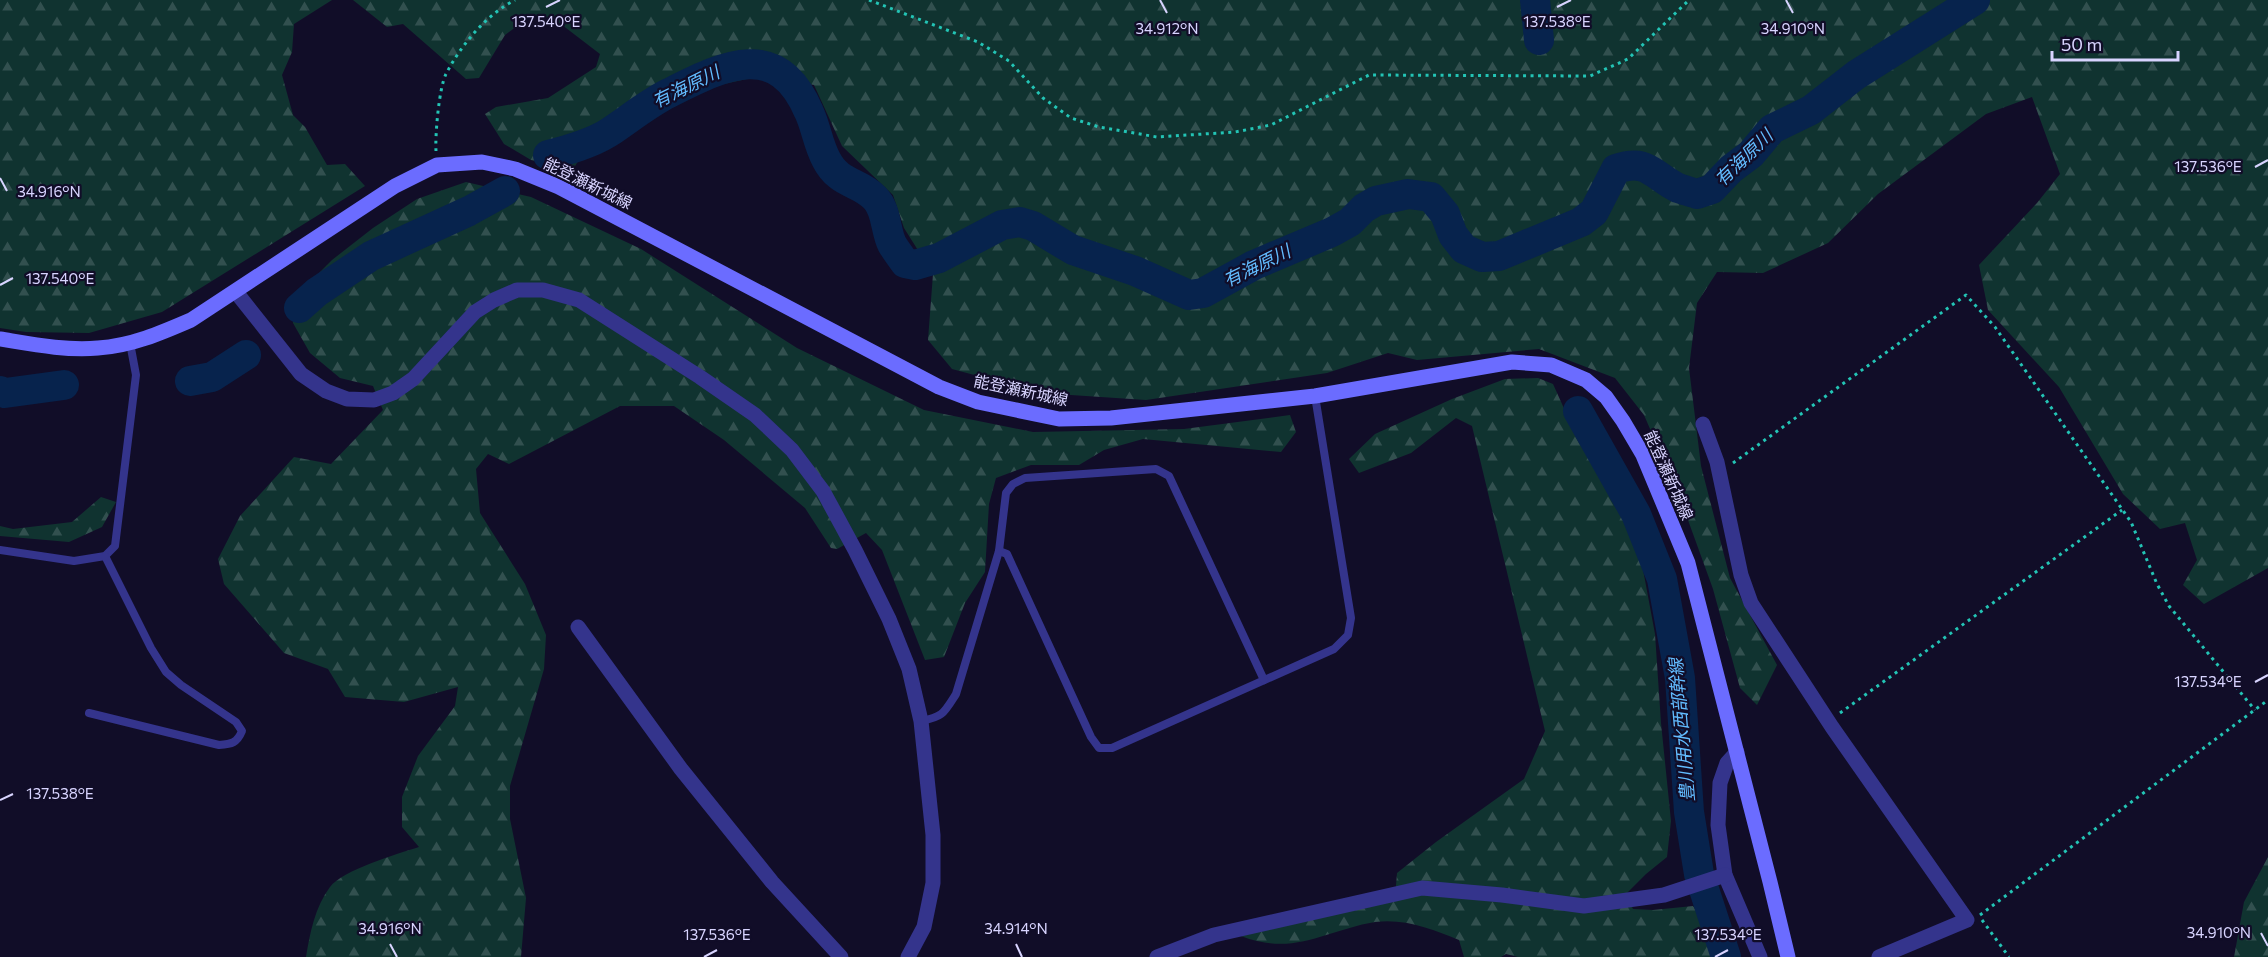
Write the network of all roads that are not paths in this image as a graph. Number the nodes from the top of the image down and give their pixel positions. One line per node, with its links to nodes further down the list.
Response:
1 (236, 292): 3 (main road, 能登瀬新城線); 4 (main road, 能登瀬新城線); 12 (street)
2 (0, 339): 3 (main road, 能登瀬新城線)
3 (130, 343): 8 (lane)
4 (1315, 396): 10 (lane); 13 (main road, 能登瀬新城線)
5 (1703, 424): 20 (street)
6 (0, 550): 8 (lane)
7 (999, 552): 10 (lane); 10 (lane); 12 (lane)
8 (105, 556): 11 (lane)
9 (578, 627): 15 (street)
10 (1264, 680)
11 (89, 713)
12 (921, 721): 16 (street)
13 (1737, 752): 14 (street); 19 (main road, 能登瀬新城線)
14 (1721, 877): 17 (street); 18 (street)
15 (841, 957)
16 (908, 957)
17 (1157, 957)
18 (1760, 957)
19 (1788, 957)
20 (1879, 957)

